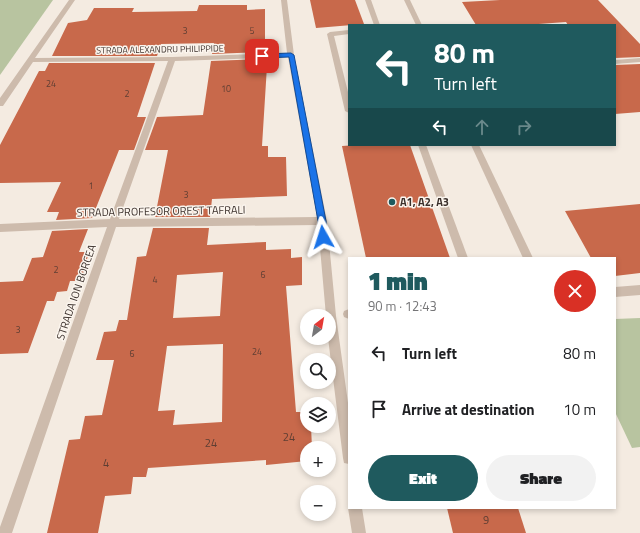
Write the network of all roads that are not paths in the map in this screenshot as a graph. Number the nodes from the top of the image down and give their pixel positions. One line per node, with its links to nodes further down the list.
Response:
1 (72, 0): 10 (street)
2 (284, 0): 8 (street)
3 (368, 0): 5 (street)
4 (407, 0): 6 (street)
5 (377, 24)
6 (419, 24)
7 (348, 32): 14 (street)
8 (291, 55): 9 (street, STRADA ALEXANDRU PHILIPPIDE); 17 (street)
9 (172, 59): 10 (street, STRADA ALEXANDRU PHILIPPIDE); 18 (street, STRADA ION BORCEA)
10 (29, 60): 13 (street)
11 (640, 60): 12 (street)
12 (616, 62)
13 (0, 104)
14 (348, 107)
15 (422, 146): 20 (street)
16 (475, 146): 21 (street)
17 (322, 221): 18 (street, STRADA PROFESOR OREST TAFRALI); 24 (street)
18 (113, 223): 19 (street, STRADA PROFESOR OREST TAFRALI); 26 (street, STRADA ION BORCEA)
19 (0, 228)
20 (463, 257)
21 (528, 257)
22 (640, 290): 23 (street)
23 (616, 292)
24 (348, 450)
25 (355, 509): 27 (street)
26 (5, 533)
27 (359, 533)

